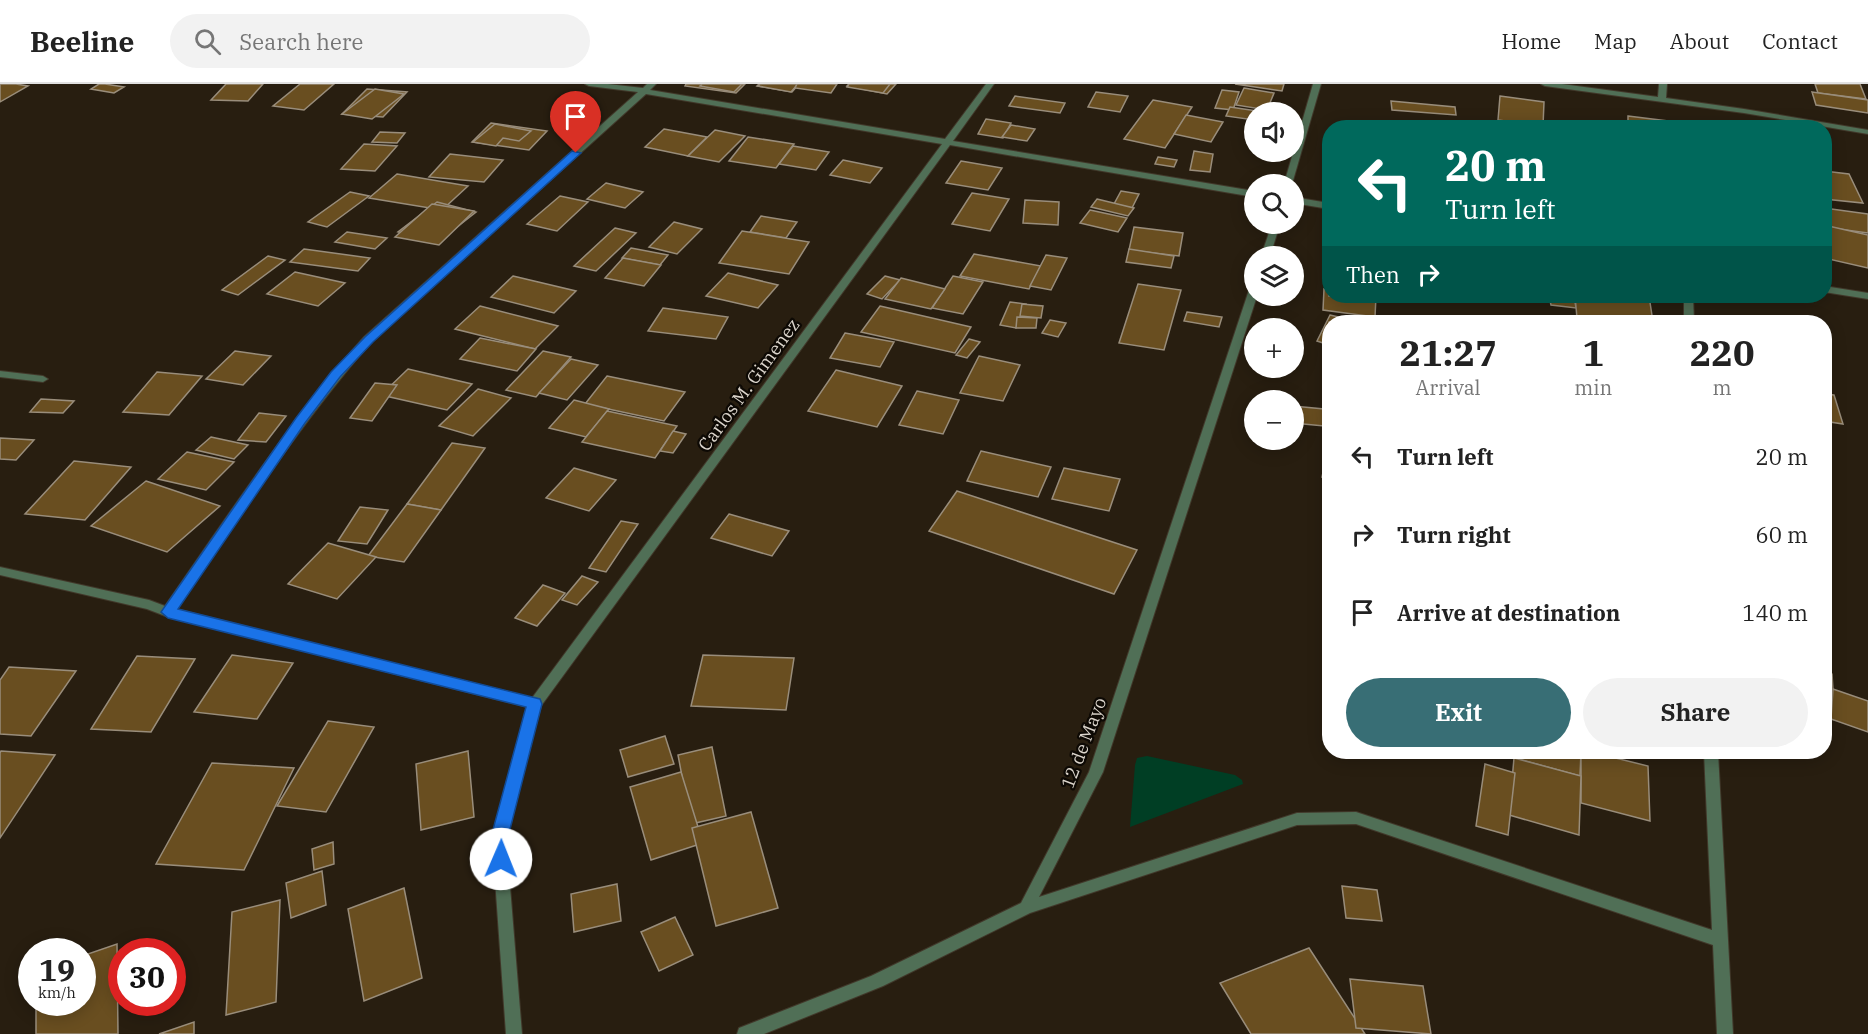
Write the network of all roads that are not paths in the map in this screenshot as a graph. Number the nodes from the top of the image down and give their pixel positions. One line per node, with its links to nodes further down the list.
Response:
1 (589, 84): 6 (street)
2 (990, 84): 11 (street, Carlos M. Gimenez)
3 (1317, 84): 12 (street)
4 (1545, 84): 7 (street)
5 (1663, 84): 7 (street)
6 (648, 87): 11 (street); 22 (street)
7 (1662, 100): 8 (street)
8 (1791, 120)
9 (1832, 126): 10 (street)
10 (1868, 132)
11 (949, 142): 13 (street); 23 (street, Carlos M. Gimenez)
12 (1291, 174)
13 (1244, 192)
14 (1304, 202): 15 (street)
15 (1322, 205)
16 (1832, 290): 17 (street)
17 (1868, 296)
18 (1249, 306): 25 (street, 12 de Mayo)
19 (0, 374): 20 (street)
20 (43, 379)
21 (0, 572): 22 (street)
22 (168, 612): 23 (street)
23 (535, 704): 27 (street)
24 (1711, 759): 26 (street)
25 (1026, 908): 26 (street); 28 (street)
26 (1720, 940): 29 (street)
27 (514, 1034)
28 (745, 1034)
29 (1725, 1034)

